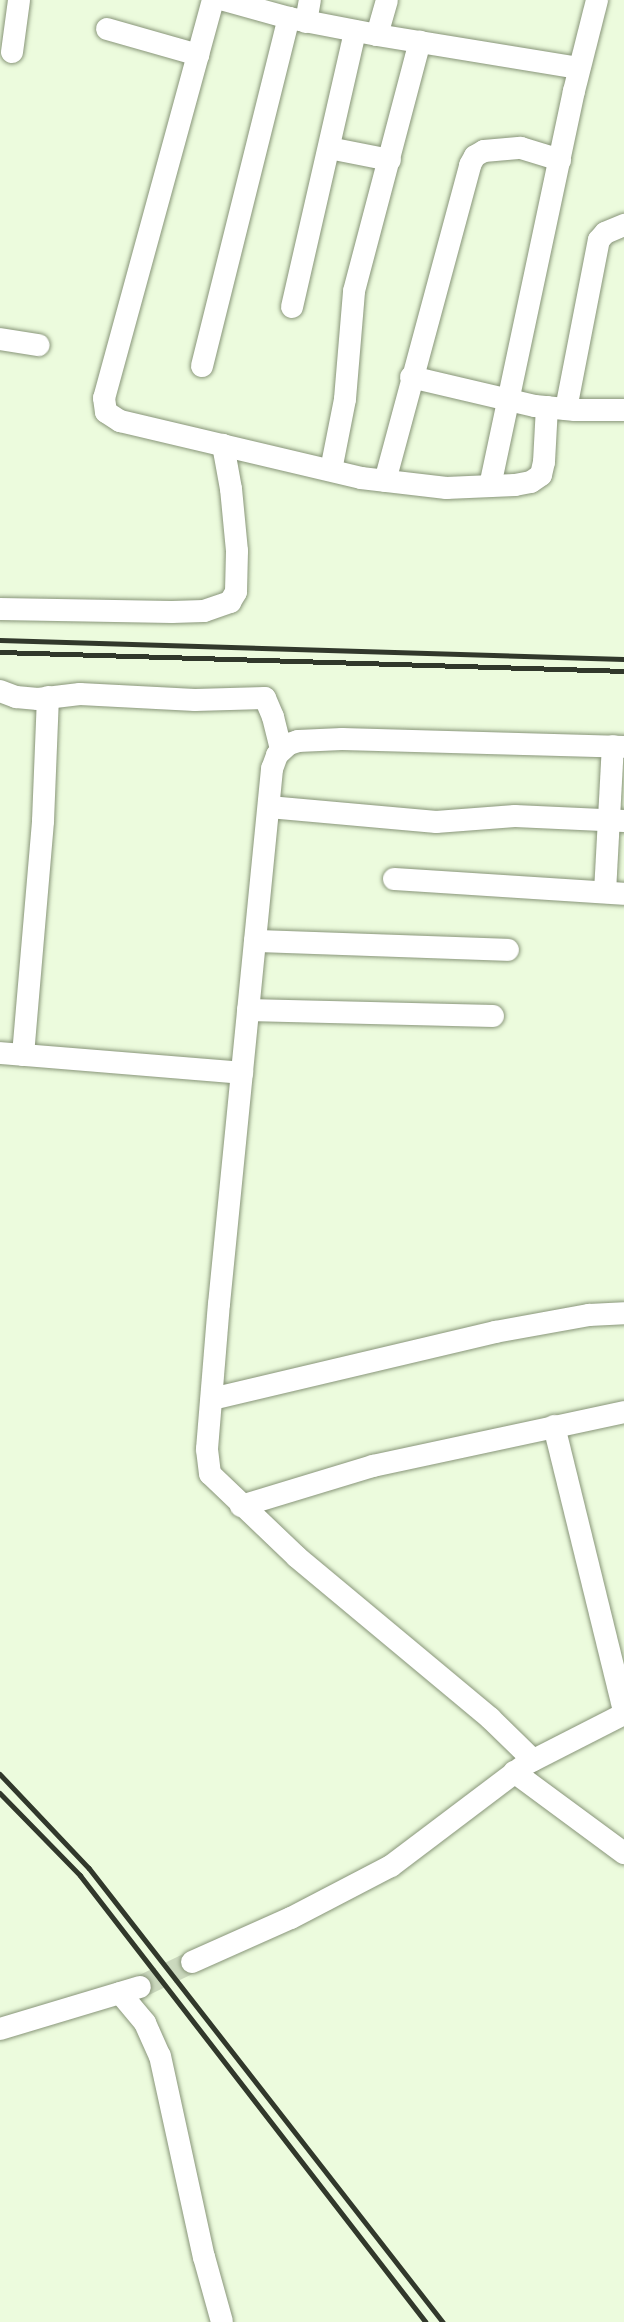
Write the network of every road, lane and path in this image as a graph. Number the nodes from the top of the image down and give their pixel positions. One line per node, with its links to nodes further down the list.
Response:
1 (19, 0): 12 (street)
2 (213, 0): 13 (street)
3 (224, 0): 6 (street)
4 (387, 0): 10 (street)
5 (597, 0): 14 (street)
6 (254, 4): 7 (street)
7 (302, 13): 9 (street); 22 (street)
8 (107, 29): 13 (street)
9 (355, 31): 10 (street); 15 (street)
10 (377, 35): 11 (street)
11 (420, 42): 14 (street); 16 (street)
12 (12, 52)
13 (198, 55): 27 (street)
14 (579, 68): 17 (street)
15 (329, 148): 16 (street); 19 (street)
16 (390, 160): 28 (street)
17 (560, 160): 23 (street); 24 (street)
18 (624, 225): 25 (street)
19 (292, 307)
20 (0, 339): 21 (street)
21 (39, 345)
22 (202, 366)
23 (411, 377): 24 (street); 29 (street)
24 (507, 399): 25 (street); 30 (street)
25 (556, 408): 26 (street); 30 (street)
26 (624, 410)
27 (223, 445): 28 (street); 31 (street)
28 (331, 470): 29 (street)
29 (384, 482): 30 (street)
30 (490, 486)
31 (0, 609)
32 (0, 691): 33 (street)
33 (48, 698): 35 (street); 45 (street)
34 (618, 747): 35 (street); 37 (street)
35 (281, 750): 36 (street)
36 (269, 807): 37 (street); 40 (street)
37 (616, 821): 39 (street)
38 (394, 879): 39 (street)
39 (614, 893)
40 (255, 941): 41 (street); 42 (street)
41 (508, 950)
42 (248, 1010): 43 (street); 46 (street)
43 (493, 1016)
44 (0, 1053): 45 (street)
45 (22, 1055): 46 (street)
46 (242, 1073): 48 (street)
47 (624, 1313): 48 (street)
48 (212, 1399): 51 (street)
49 (624, 1412): 50 (street)
50 (555, 1426): 51 (street); 52 (street)
51 (241, 1506): 53 (street)
52 (624, 1712): 53 (street)
53 (533, 1760): 54 (street)
54 (514, 1772): 55 (street); 56 (street)
55 (624, 1853)
56 (192, 1962)
57 (0, 2030): 58 (street)
58 (222, 2322)

